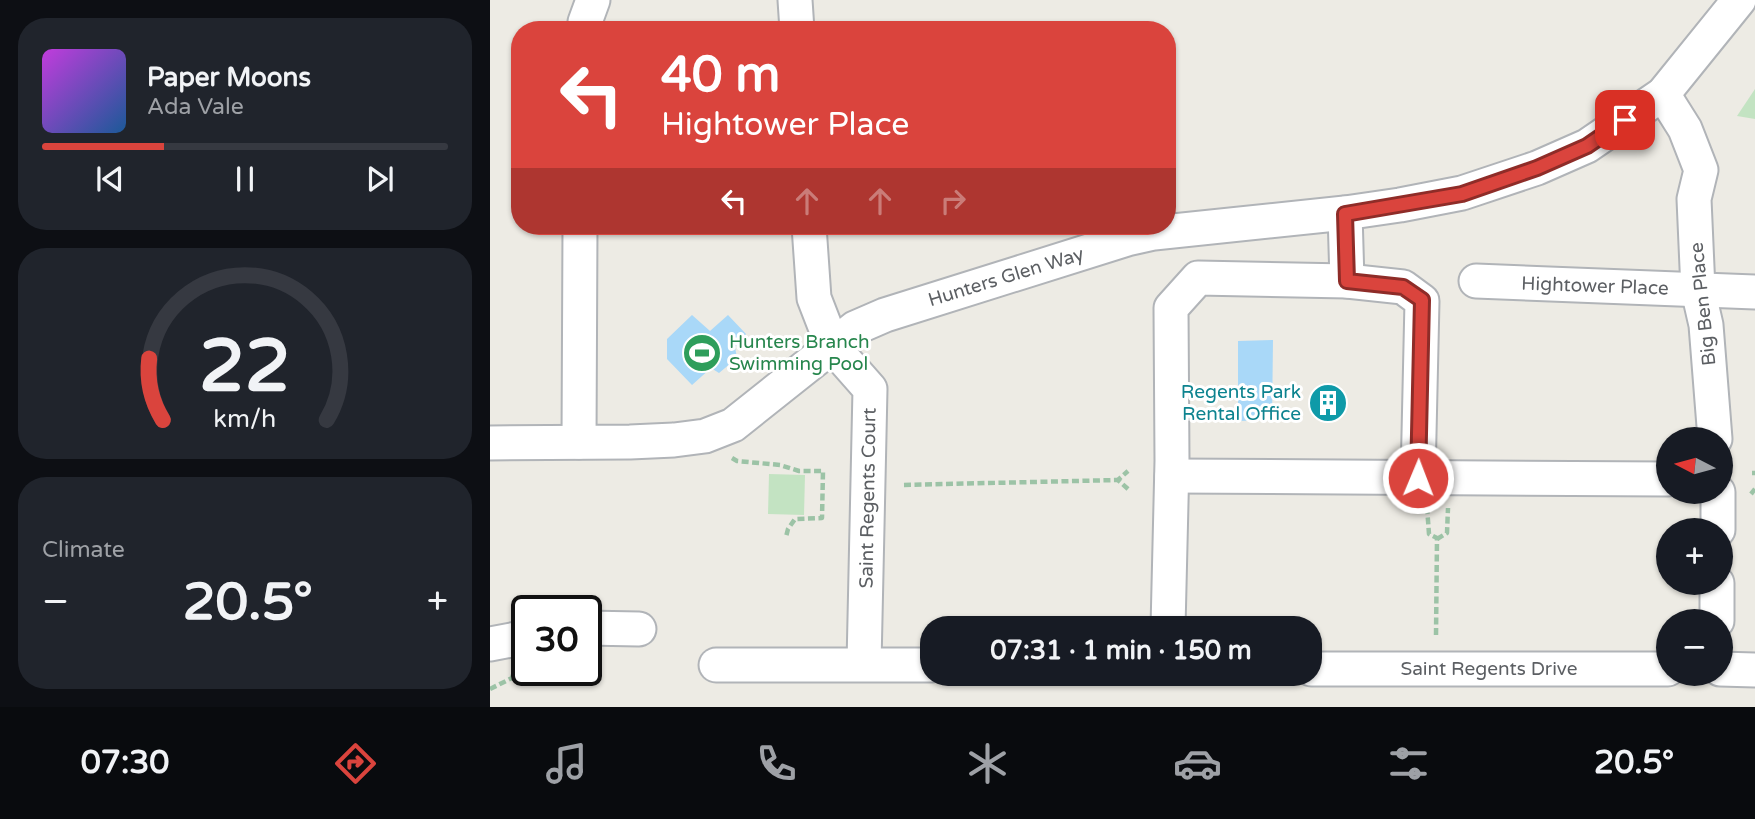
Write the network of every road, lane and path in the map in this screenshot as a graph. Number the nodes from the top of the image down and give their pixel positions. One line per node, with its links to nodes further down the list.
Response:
1 (593, 0): 4 (street)
2 (795, 0): 5 (street)
3 (1729, 3): 6 (street, Hunters Glen Way)
4 (585, 21)
5 (796, 21)
6 (1663, 94): 7 (street, Hunters Glen Way); 14 (street, Big Ben Place)
7 (1345, 214): 8 (street, Hunters Glen Way); 12 (street)
8 (1176, 231)
9 (580, 235): 18 (street)
10 (810, 235): 16 (street)
11 (1145, 235): 16 (street, Hunters Glen Way)
12 (1347, 281): 22 (street); 27 (street)
13 (1476, 281): 14 (street, Hightower Place)
14 (1698, 290): 15 (street, Hightower Place); 17 (street, Big Ben Place)
15 (1755, 292)
16 (833, 347): 18 (street, Hunters Glen Way); 37 (street, Saint Regents Court)
17 (1714, 427)
18 (579, 442): 19 (street, Hunters Glen Way)
19 (490, 443)
20 (724, 453): 29 (path)
21 (1128, 471): 23 (path)
22 (1172, 477): 27 (street); 31 (street)
23 (1118, 480): 25 (path); 26 (path)
24 (1656, 480): 27 (street)
25 (904, 485)
26 (1128, 489)
27 (1422, 492): 30 (path)
28 (1448, 508): 30 (path)
29 (786, 537)
30 (1437, 539): 34 (path)
31 (1168, 616)
32 (602, 628): 33 (street)
33 (639, 629)
34 (1436, 636)
35 (511, 640): 36 (street)
36 (490, 644)
37 (864, 664): 38 (street); 39 (street)
38 (716, 665)
39 (920, 665)
40 (1322, 669): 41 (street, Saint Regents Drive)
41 (1656, 669)
42 (1733, 669): 43 (street)
43 (1755, 670)

